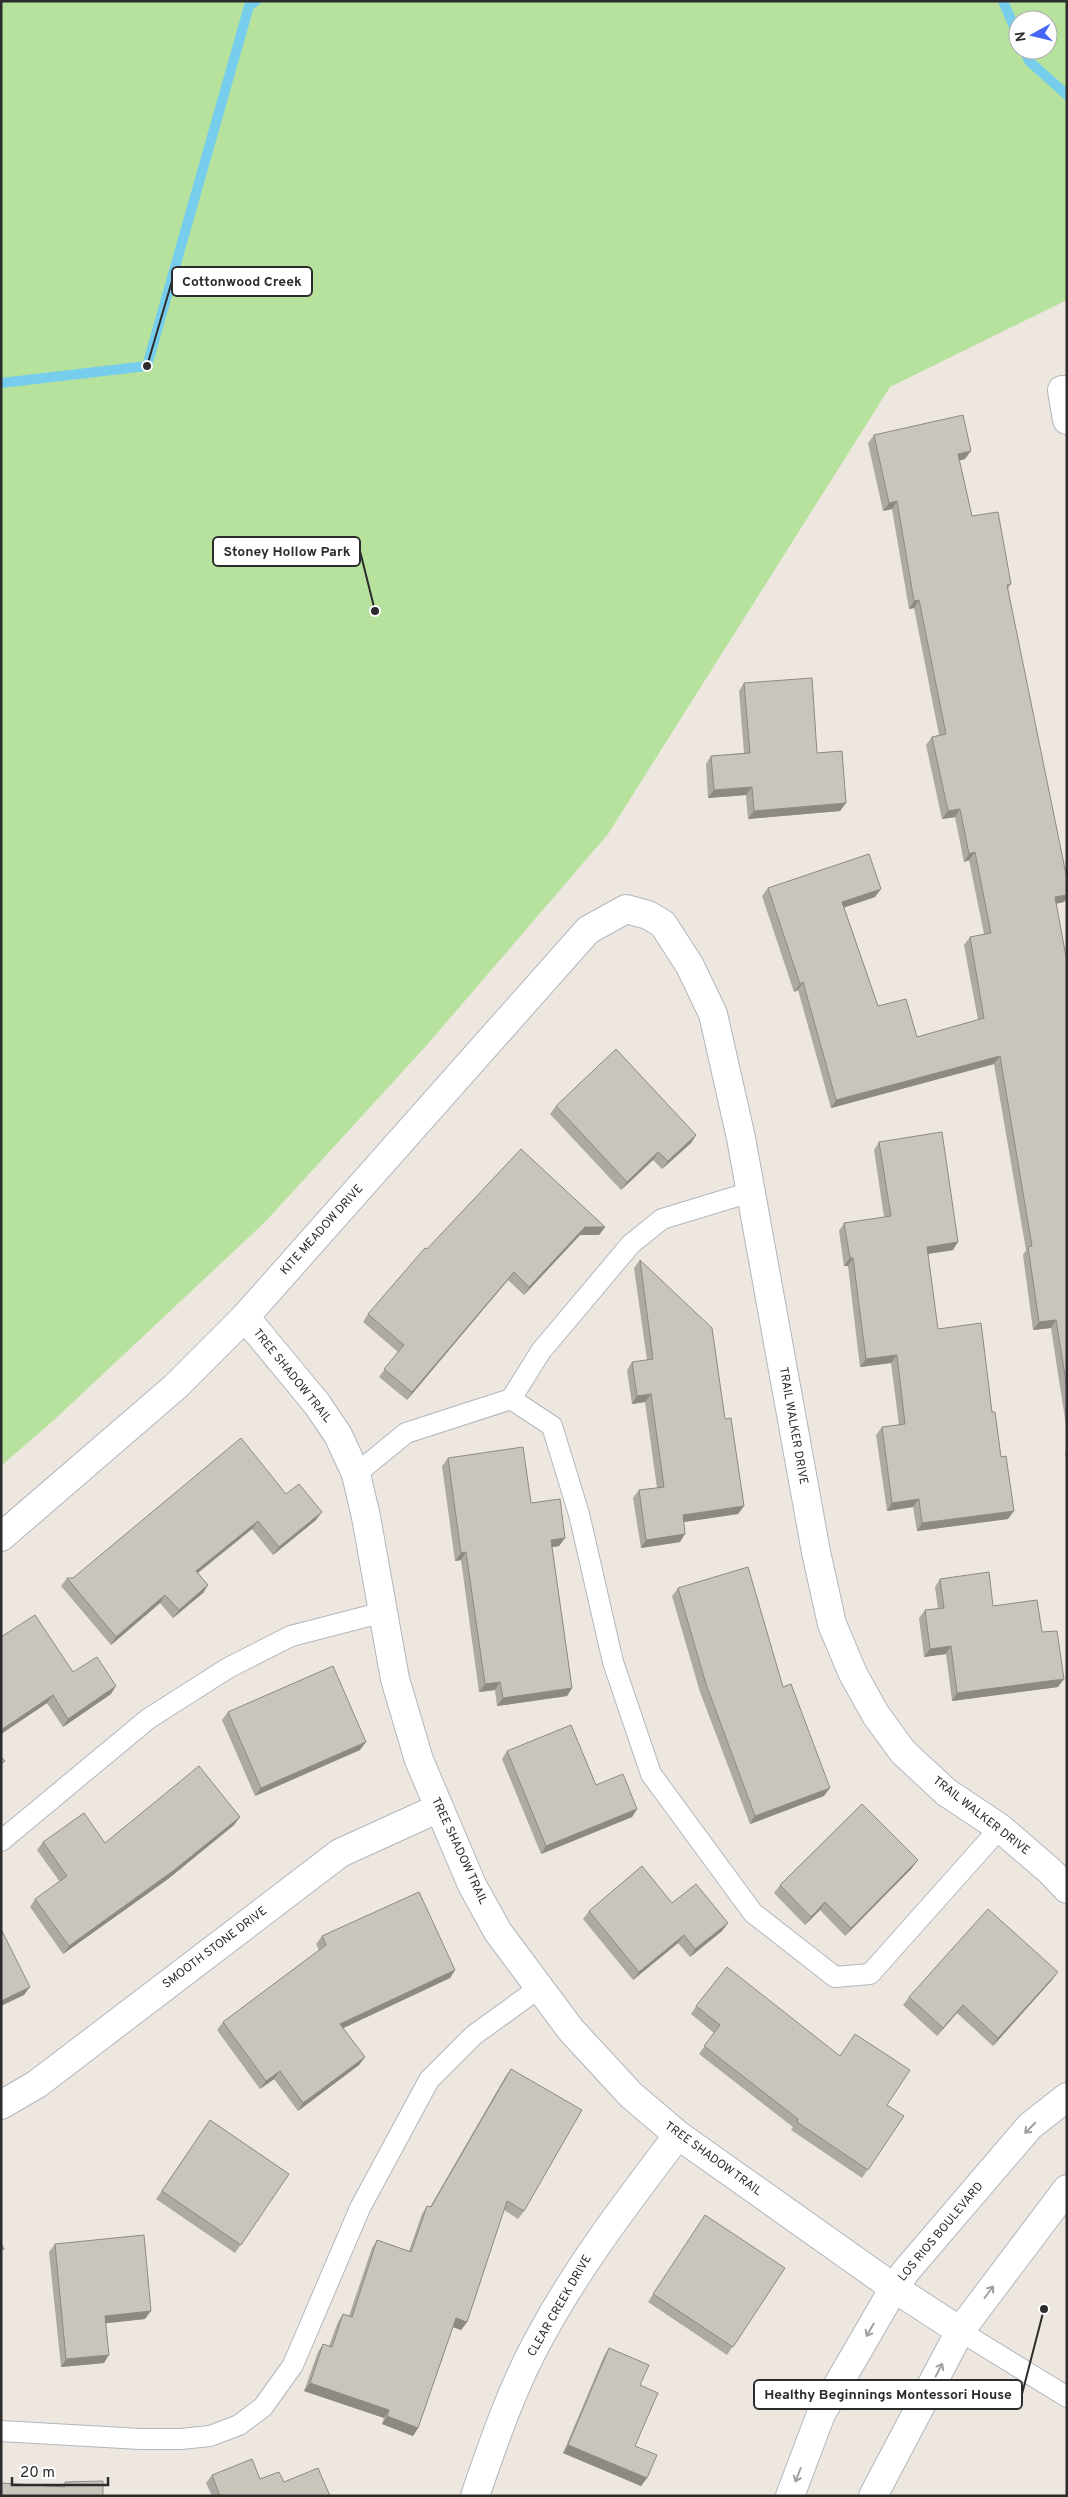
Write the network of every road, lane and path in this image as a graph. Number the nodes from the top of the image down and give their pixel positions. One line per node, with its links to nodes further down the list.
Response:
1 (1062, 390): 2 (street)
2 (1067, 420)
3 (626, 909): 4 (street, TRAIL WALKER DRIVE); 5 (street, KITE MEADOW DRIVE)
4 (751, 1192): 6 (lane); 11 (street, TRAIL WALKER DRIVE)
5 (245, 1317): 7 (street, TREE SHADOW TRAIL); 8 (street, KITE MEADOW DRIVE)
6 (511, 1400): 7 (lane); 11 (lane)
7 (356, 1474): 9 (street, TREE SHADOW TRAIL)
8 (1, 1537)
9 (384, 1612): 10 (street, TREE SHADOW TRAIL); 12 (lane)
10 (439, 1808): 14 (street, TREE SHADOW TRAIL); 16 (street, SMOOTH STONE DRIVE)
11 (1000, 1828): 13 (street, TRAIL WALKER DRIVE)
12 (1, 1840)
13 (1067, 1890)
14 (539, 1988): 17 (street, TREE SHADOW TRAIL); 22 (lane)
15 (1067, 2096): 19 (street, LOS RIOS BOULEVARD, one-way to 19)
16 (1, 2105)
17 (678, 2135): 19 (street, TREE SHADOW TRAIL); 23 (street, CLEAR CREEK DRIVE)
18 (1067, 2189): 20 (street, one-way to 18)
19 (894, 2288): 20 (street, TREE SHADOW TRAIL); 24 (street, LOS RIOS BOULEVARD, one-way to 24)
20 (960, 2331): 21 (lane); 25 (street, one-way to 20)
21 (1067, 2397)
22 (1, 2431)
23 (475, 2496)
24 (790, 2496)
25 (873, 2496)

